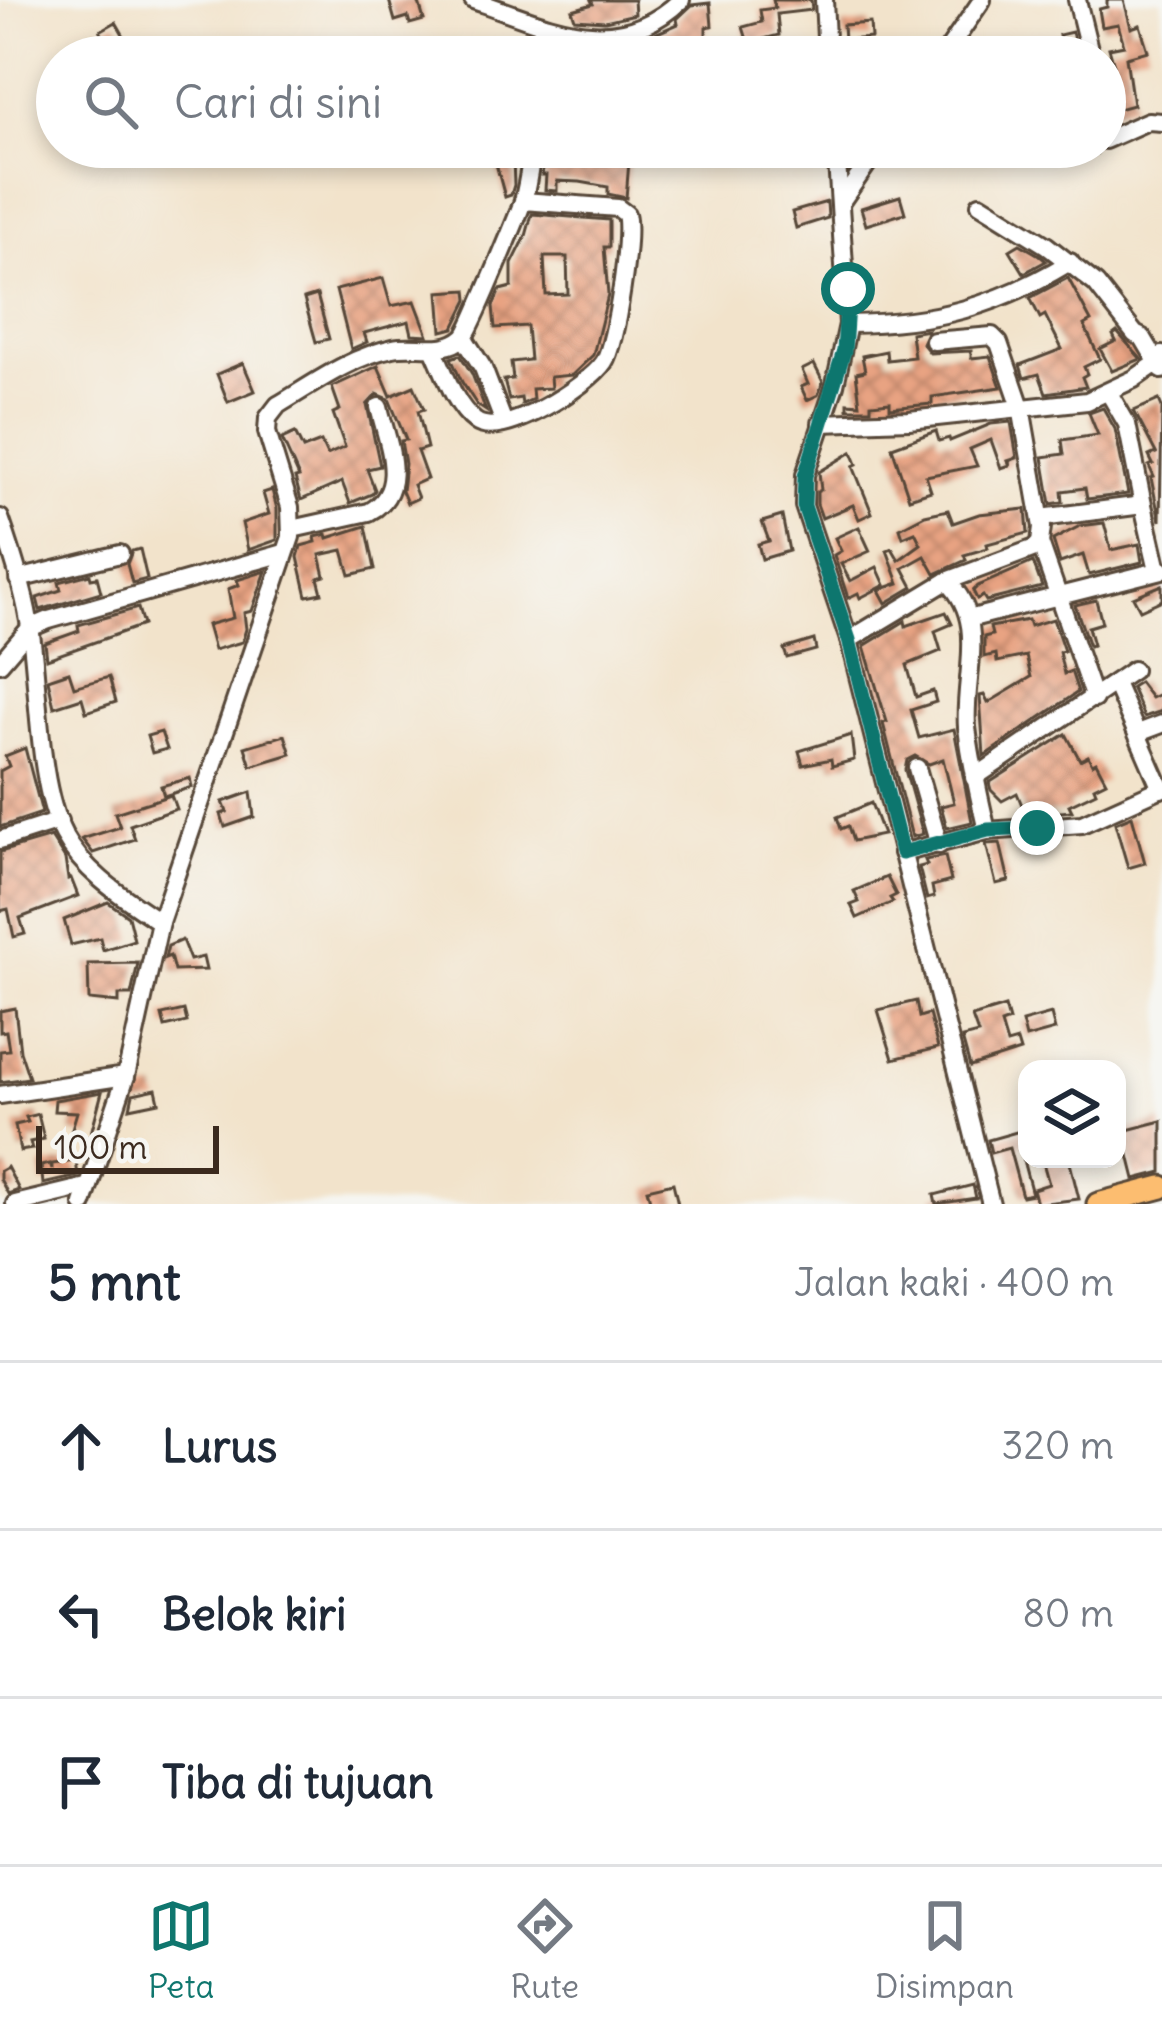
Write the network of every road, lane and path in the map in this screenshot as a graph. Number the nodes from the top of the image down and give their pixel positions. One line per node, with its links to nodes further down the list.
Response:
1 (473, 0): 6 (street)
2 (681, 0): 6 (street)
3 (824, 0): 8 (street)
4 (982, 0): 9 (street)
5 (1077, 0): 10 (street)
6 (572, 32): 7 (street)
7 (570, 36)
8 (826, 36)
9 (957, 36)
10 (1086, 36)
11 (1162, 122): 12 (street)
12 (1126, 131)
13 (529, 168): 16 (street)
14 (838, 168): 17 (street)
15 (864, 168): 17 (street)
16 (523, 201): 21 (street); 28 (street)
17 (840, 202): 20 (street)
18 (980, 204): 19 (street)
19 (1070, 262): 20 (street); 24 (street)
20 (848, 324): 29 (street)
21 (464, 338): 23 (street); 28 (street)
22 (934, 341): 27 (street)
23 (434, 348): 28 (street); 33 (street)
24 (1154, 354): 25 (street)
25 (1109, 393): 27 (street); 30 (street)
26 (379, 407): 33 (street)
27 (1022, 407): 29 (street); 32 (street)
28 (504, 423)
29 (821, 423): 45 (street)
30 (1143, 505): 32 (street); 34 (street)
31 (0, 518): 38 (street)
32 (1041, 518): 35 (street)
33 (292, 529): 37 (street)
34 (1156, 530): 39 (street)
35 (1040, 543): 41 (street); 42 (street)
36 (120, 554): 40 (street)
37 (284, 554): 44 (street); 60 (street)
38 (6, 555): 40 (street)
39 (1160, 570): 42 (street)
40 (18, 579): 44 (street)
41 (947, 581): 43 (street); 45 (street)
42 (1061, 596): 43 (street); 49 (street)
43 (972, 618): 53 (street)
44 (30, 628): 46 (street); 55 (street)
45 (849, 640): 59 (street)
46 (0, 664)
47 (1133, 670): 48 (street)
48 (1115, 682): 49 (street); 51 (street)
49 (1094, 699): 53 (street)
50 (1162, 724): 51 (street)
51 (1138, 733): 54 (street)
52 (917, 768): 58 (street)
53 (974, 778): 56 (street)
54 (1161, 789): 56 (street)
55 (58, 821): 57 (street); 60 (street)
56 (988, 830): 58 (street)
57 (0, 840)
58 (939, 845): 59 (street)
59 (902, 853): 66 (street)
60 (160, 922): 61 (street)
61 (126, 1076): 62 (street); 64 (street)
62 (0, 1095)
63 (1162, 1187): 67 (main road)
64 (84, 1196): 65 (street)
65 (15, 1204)
66 (991, 1204)
67 (1098, 1204)

